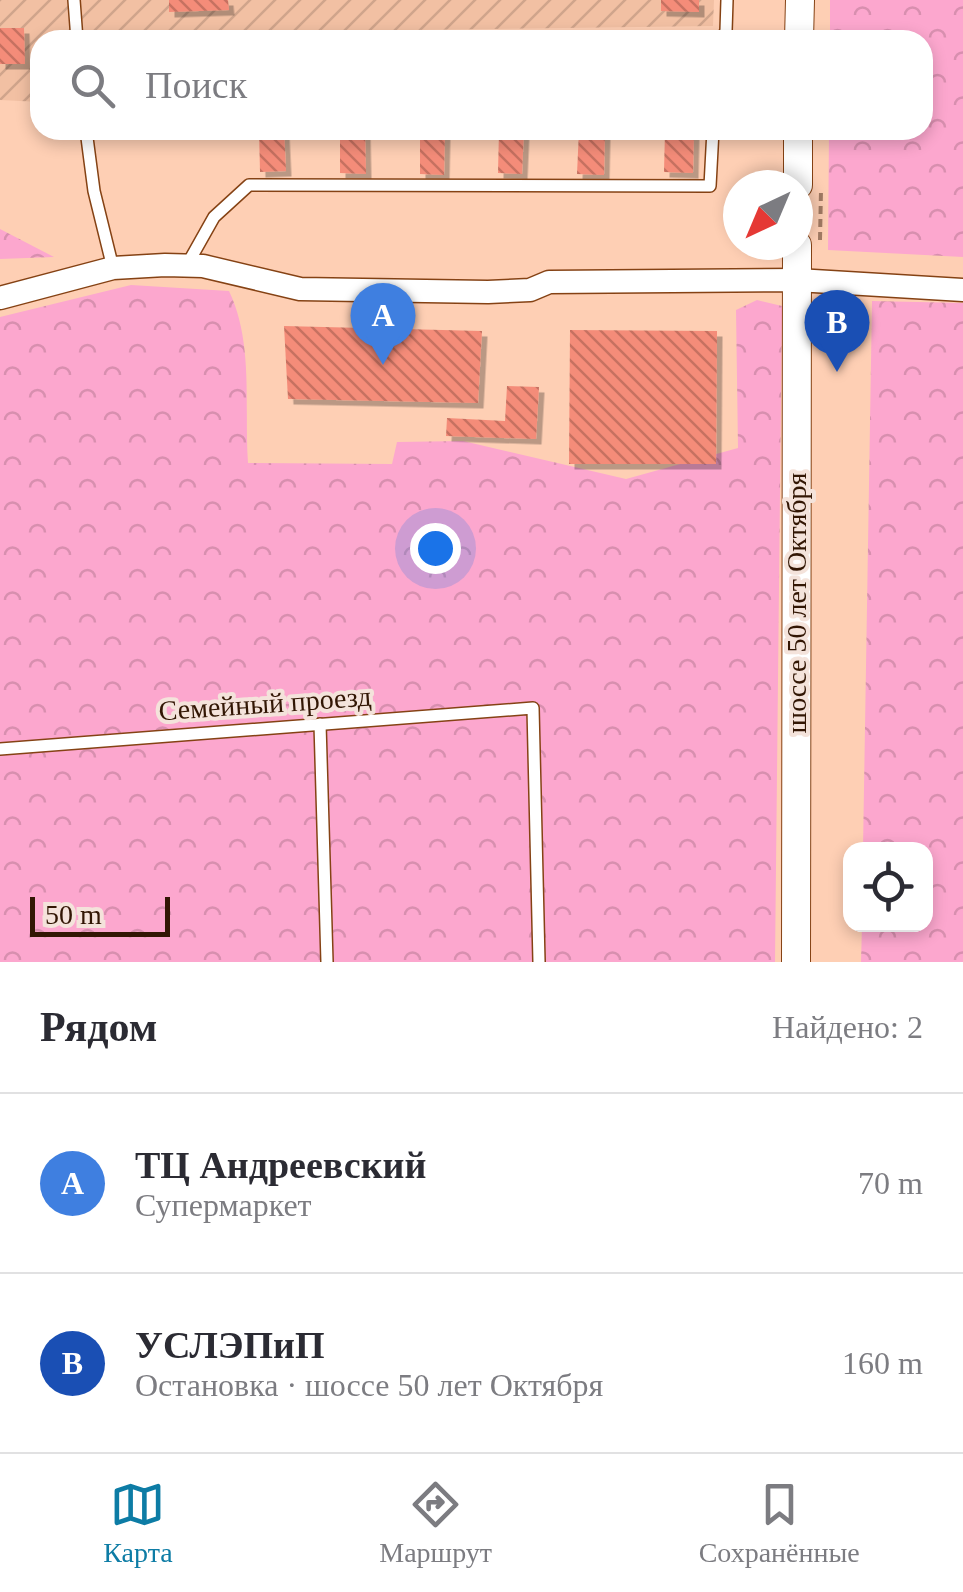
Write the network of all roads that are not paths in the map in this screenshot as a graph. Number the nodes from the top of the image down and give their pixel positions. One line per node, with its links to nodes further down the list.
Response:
1 (74, 0): 4 (lane)
2 (728, 0): 5 (lane)
3 (800, 0): 6 (street)
4 (76, 30)
5 (726, 30)
6 (800, 30)
7 (87, 140): 13 (lane)
8 (713, 140): 12 (lane)
9 (798, 140): 10 (street)
10 (798, 170)
11 (797, 260): 14 (street, шоссе 50 лет Октября)
12 (187, 265): 13 (street); 14 (street)
13 (113, 268): 16 (street)
14 (797, 280): 15 (street); 21 (street, шоссе 50 лет Октября)
15 (963, 290)
16 (0, 298)
17 (320, 724): 18 (lane, Семейный проезд); 19 (lane); 20 (lane, Семейный проезд)
18 (0, 749)
19 (327, 962)
20 (539, 962)
21 (796, 962)

